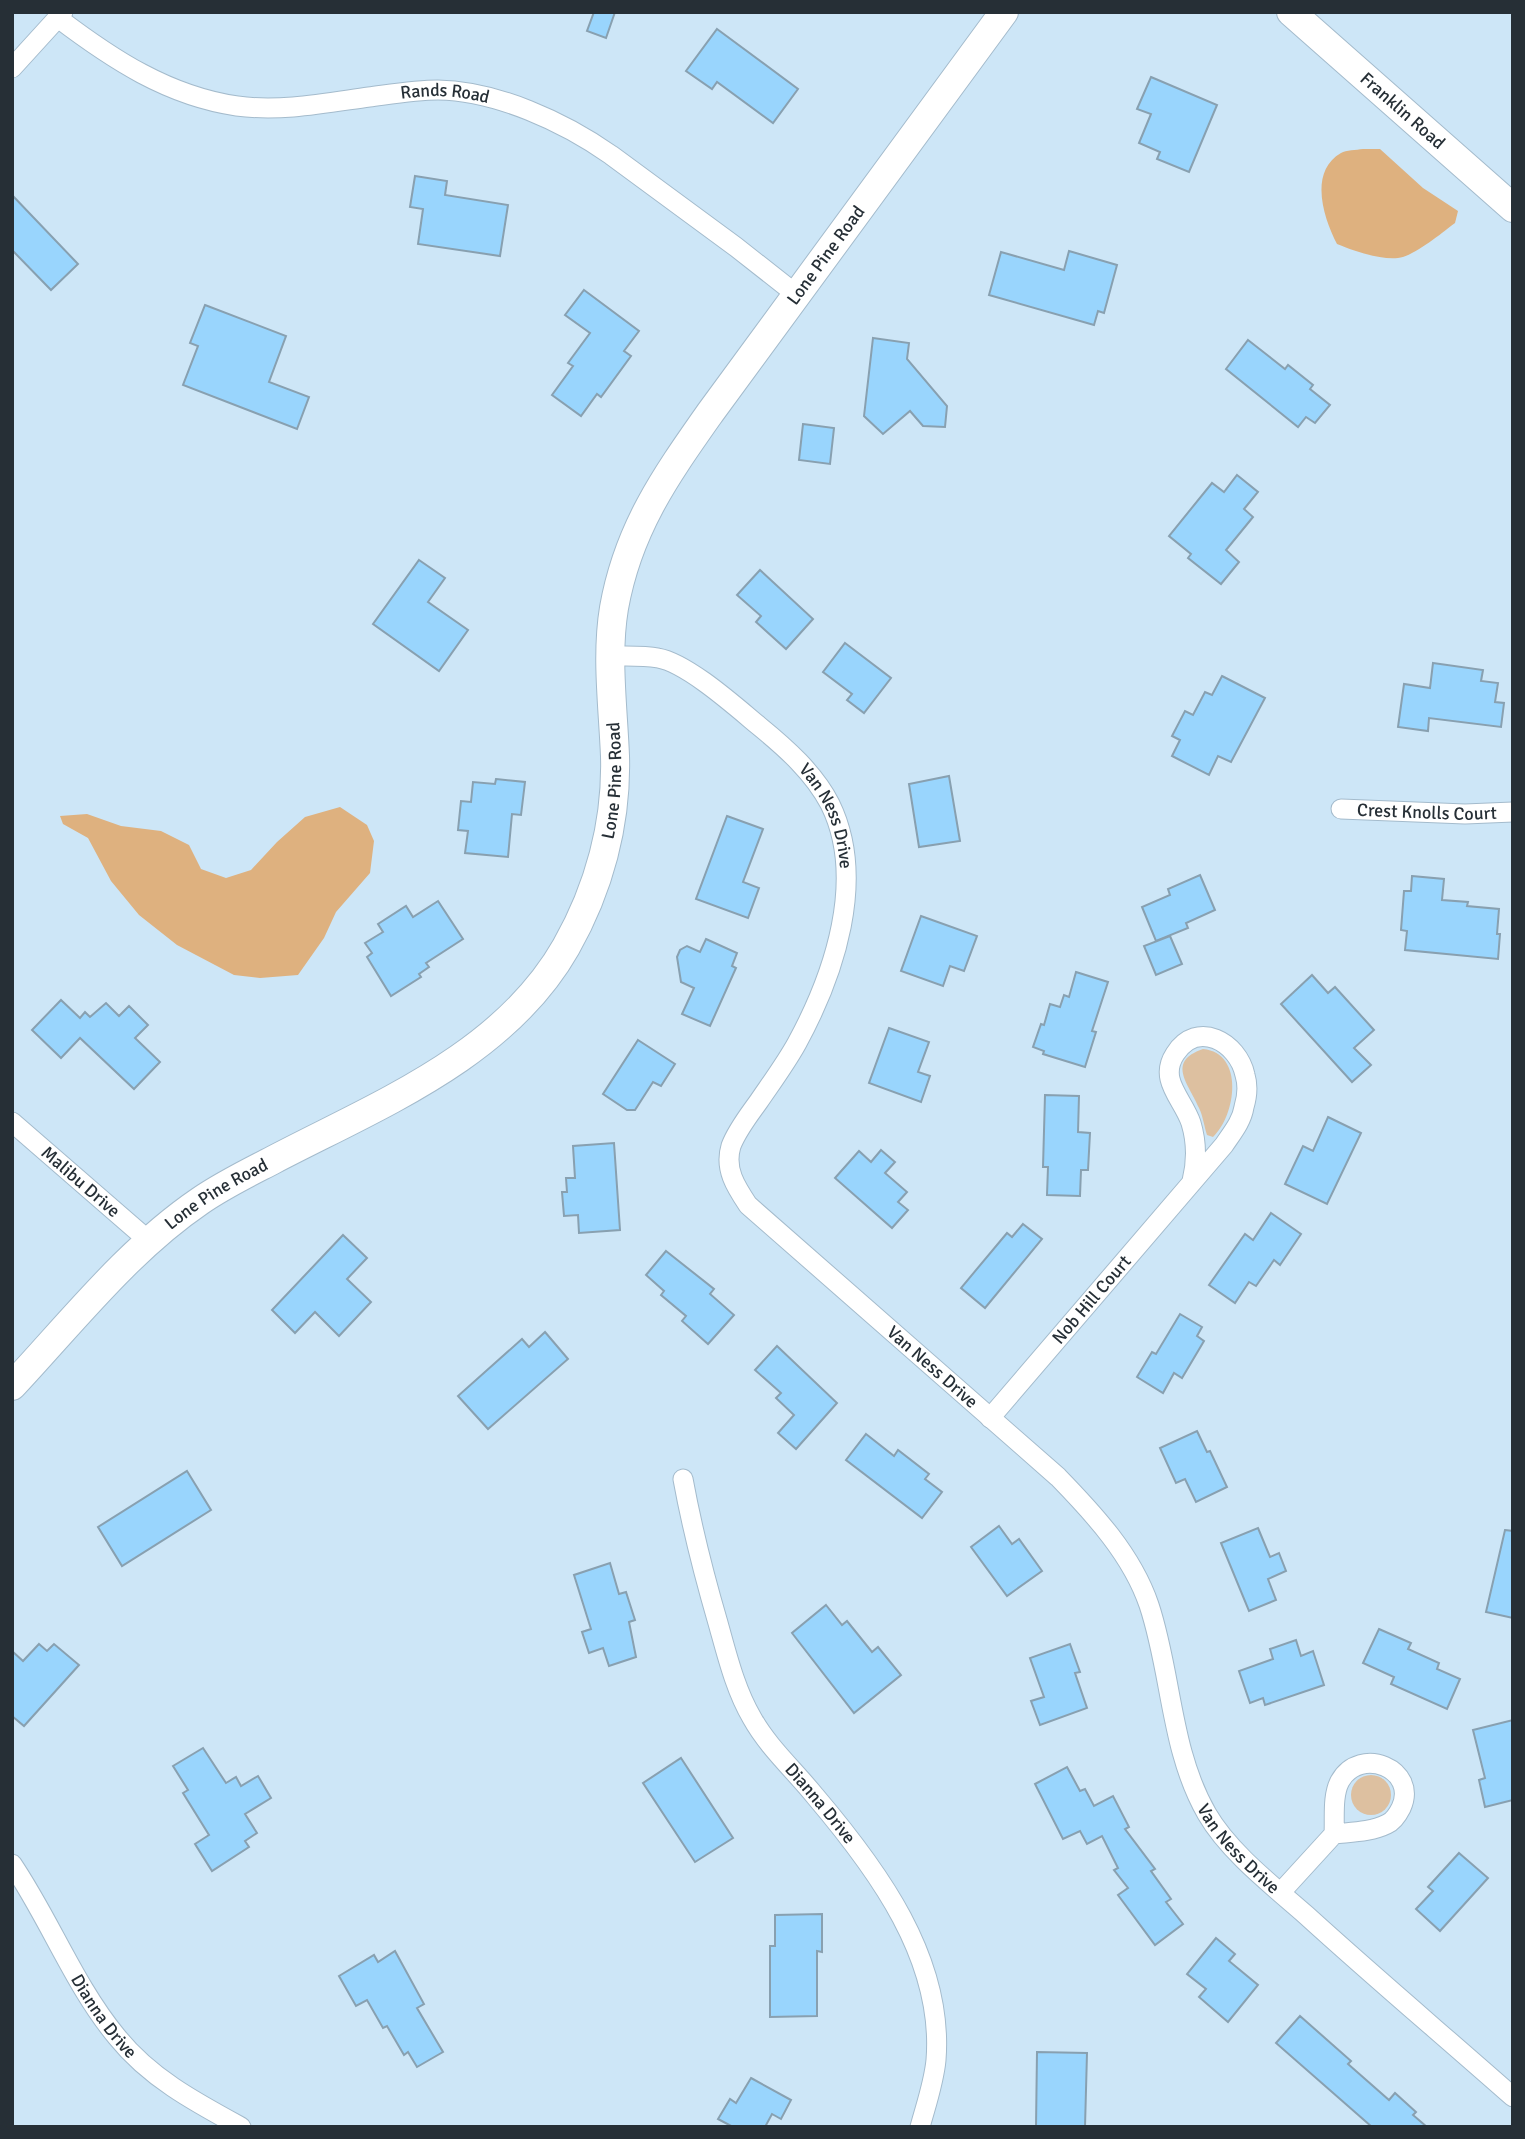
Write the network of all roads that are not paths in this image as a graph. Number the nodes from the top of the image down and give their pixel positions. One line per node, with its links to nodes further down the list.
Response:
1 (1004, 12): 6 (street, Lone Pine Road)
2 (1291, 12): 5 (street, Franklin Road)
3 (61, 15): 4 (street); 6 (street, Rands Road)
4 (12, 68)
5 (1513, 208)
6 (797, 295): 7 (street, Lone Pine Road)
7 (610, 656): 12 (street, Lone Pine Road); 14 (street, Van Ness Drive)
8 (1341, 809): 9 (street, Crest Knolls Court)
9 (1513, 812)
10 (12, 1122): 12 (street, Malibu Drive)
11 (1192, 1181): 11 (street, Nob Hill Court); 14 (street, Nob Hill Court)
12 (149, 1241): 13 (street, Lone Pine Road)
13 (12, 1386)
14 (990, 1418): 18 (street, Van Ness Drive)
15 (683, 1479): 21 (street, Dianna Drive)
16 (1334, 1834): 18 (street)
17 (12, 1864): 20 (street, Dianna Drive)
18 (1281, 1892): 19 (street, Van Ness Drive)
19 (1513, 2096)
20 (241, 2127)
21 (920, 2127)

